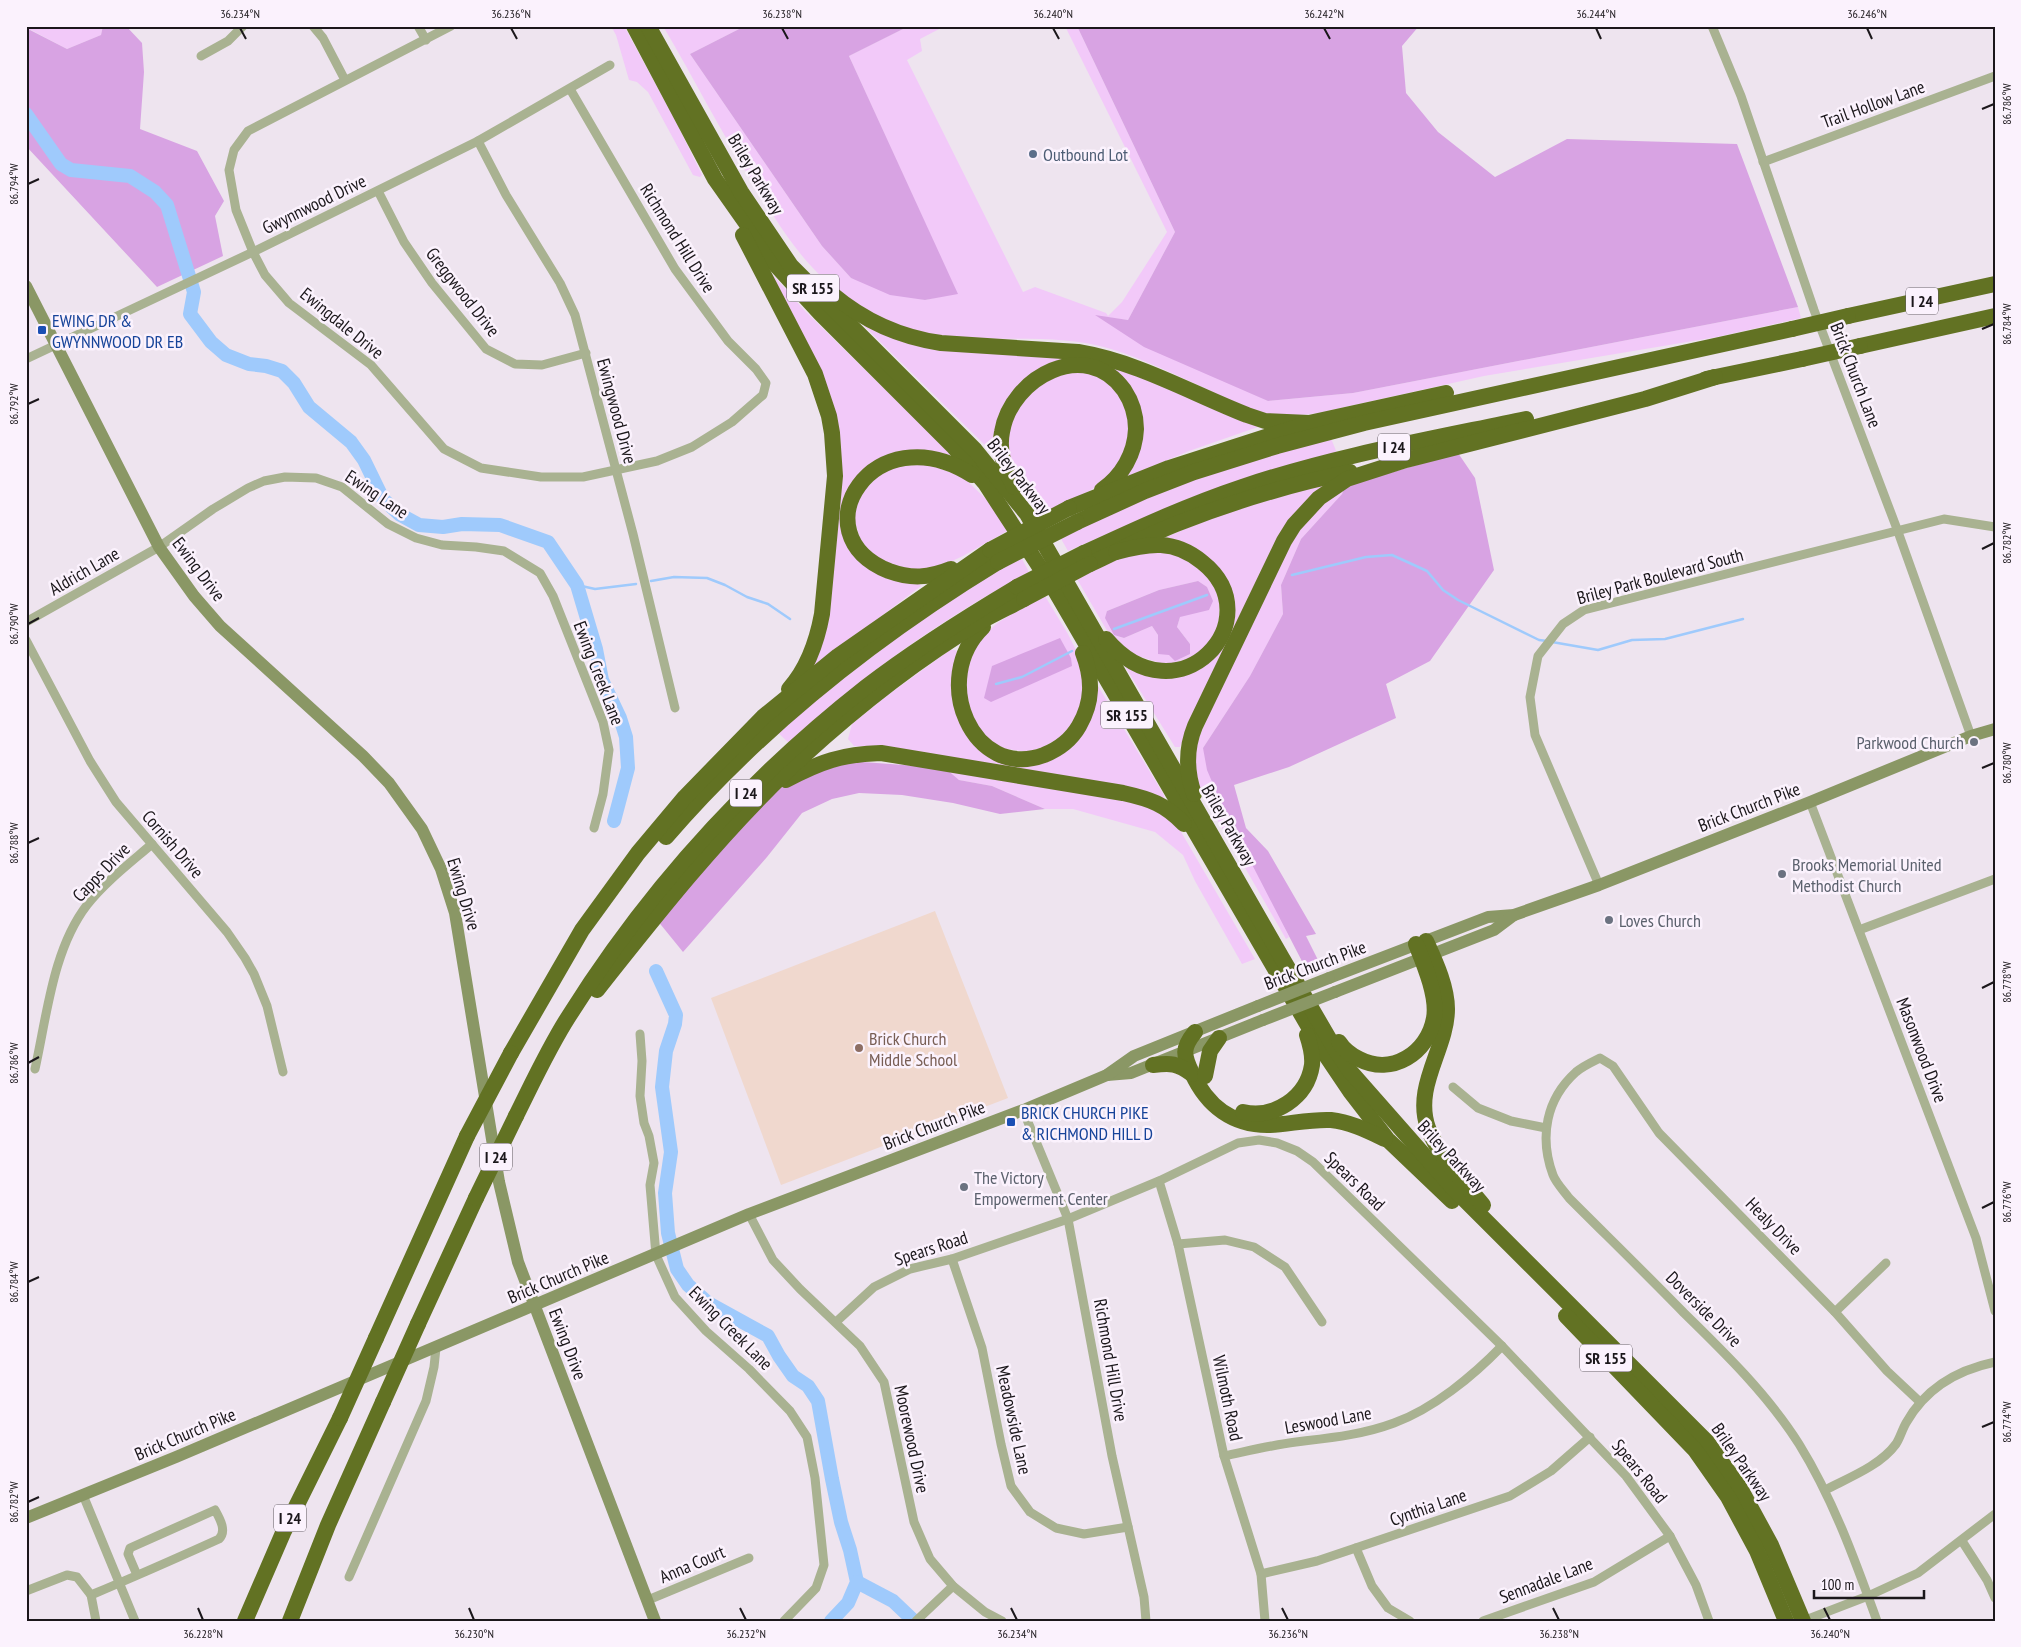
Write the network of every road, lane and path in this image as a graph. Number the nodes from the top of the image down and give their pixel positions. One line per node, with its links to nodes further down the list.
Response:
1 (243, 26): 9 (street)
2 (313, 26): 12 (street)
3 (418, 26): 8 (street)
4 (451, 26): 8 (street, Ewingdale Drive)
5 (634, 26): 16 (highway, Briley Parkway / SR 155)
6 (648, 26): 18 (highway, Briley Parkway / SR 155)
7 (1712, 26): 15 (street, Brick Church Lane)
8 (426, 40): 12 (street, Ewingdale Drive)
9 (201, 56)
10 (610, 65): 13 (street, Gwynnwood Drive)
11 (1995, 76): 15 (street, Trail Hollow Lane)
12 (345, 80): 19 (street, Ewingdale Drive)
13 (570, 89): 14 (street, Gwynnwood Drive); 28 (street, Richmond Hill Drive)
14 (478, 141): 17 (street, Gwynnwood Drive); 24 (street, Ewingwood Drive)
15 (1763, 162): 37 (street, Brick Church Lane)
16 (715, 180): 32 (highway, Briley Parkway / SR 155); 51 (highway)
17 (378, 191): 19 (street, Gwynnwood Drive); 24 (street, Greggwood Drive)
18 (741, 192): 29 (highway); 34 (highway, Briley Parkway / SR 155)
19 (253, 252): 23 (street, Gwynnwood Drive); 31 (street, Ewingdale Drive)
20 (1995, 284): 25 (highway, I 24, bridge)
21 (26, 286): 23 (main road, Ewing Drive)
22 (1995, 316): 27 (highway, I 24, bridge)
23 (56, 346): 26 (street, Gwynnwood Drive); 38 (main road, Ewing Drive)
24 (586, 353): 31 (street, Ewingwood Drive)
25 (1679, 354): 29 (highway); 35 (highway, I 24)
26 (26, 360)
27 (1716, 377): 30 (highway); 41 (highway, I 24)
28 (763, 395): 31 (street, Ewingdale Drive)
29 (1309, 423): 33 (highway)
30 (1406, 460): 39 (highway); 59 (highway)
31 (616, 471): 50 (street, Ewingwood Drive)
32 (985, 483): 42 (highway); 44 (highway, Briley Parkway / SR 155)
33 (1087, 500): 34 (highway); 35 (highway)
34 (1027, 514): 46 (highway, Briley Parkway / SR 155)
35 (1073, 515): 40 (highway, I 24, bridge)
36 (1995, 528): 37 (street, Briley Park Boulevard South)
37 (1897, 529): 53 (street, Brick Church Lane); 61 (street, Briley Park Boulevard South)
38 (159, 547): 43 (street, Ewing Lane); 48 (street, Aldrich Lane); 89 (main road, Ewing Drive)
39 (1116, 552): 41 (highway); 46 (highway)
40 (994, 556): 42 (highway); 65 (highway, I 24)
41 (1087, 558): 45 (highway, I 24, bridge)
42 (974, 559): 51 (highway)
43 (531, 566): 56 (street, Ewing Creek Lane)
44 (1056, 592): 47 (highway); 57 (highway, Briley Parkway / SR 155)
45 (1020, 593): 47 (highway); 70 (highway, I 24)
46 (1078, 603): 59 (highway, Briley Parkway / SR 155)
47 (1007, 608): 54 (highway)
48 (26, 622)
49 (26, 640): 58 (street, Cornish Drive)
50 (675, 708)
51 (763, 717): 65 (highway)
52 (1995, 729): 53 (main road, Brick Church Pike)
53 (1972, 736): 55 (main road, Brick Church Pike)
54 (769, 789): 57 (highway); 70 (highway)
55 (1810, 802): 61 (main road, Brick Church Pike); 62 (street, Masonwood Drive)
56 (594, 828)
57 (1199, 839): 66 (highway, Briley Parkway / SR 155)
58 (152, 844): 73 (street, Capps Drive); 74 (street, Cornish Drive)
59 (1218, 846): 64 (highway, Briley Parkway / SR 155)
60 (1995, 879): 62 (street)
61 (1599, 885): 63 (main road, Brick Church Pike)
62 (1859, 930): 90 (street, Masonwood Drive)
63 (1424, 949): 64 (highway); 68 (main road, Brick Church Pike, bridge); 69 (main road, Brick Church Pike, bridge); 88 (highway)
64 (1282, 958): 88 (highway, Briley Parkway / SR 155)
65 (547, 994): 124 (highway, I 24, bridge)
66 (1301, 1016): 76 (highway); 80 (highway, Briley Parkway / SR 155)
67 (640, 1034): 85 (street, Ewing Creek Lane)
68 (1219, 1038): 69 (main road, Brick Church Pike); 76 (highway)
69 (1188, 1042): 71 (main road, Brick Church Pike); 75 (main road, Brick Church Pike); 76 (highway)
70 (542, 1064): 120 (highway, I 24, bridge)
71 (1153, 1065): 75 (main road, Brick Church Pike); 76 (highway)
72 (1613, 1066): 79 (street, Doverside Drive); 91 (street, Healy Drive)
73 (35, 1069)
74 (283, 1072)
75 (1106, 1075): 78 (main road, Brick Church Pike)
76 (1198, 1075): 80 (highway)
77 (1453, 1087): 79 (street)
78 (1023, 1110): 82 (main road, Brick Church Pike); 83 (street, Richmond Hill Drive)
79 (1546, 1128): 100 (street, Doverside Drive)
80 (1387, 1139): 119 (highway, Briley Parkway / SR 155)
81 (1159, 1181): 83 (street, Spears Road); 84 (street, Wilmoth Road); 94 (street, Spears Road)
82 (749, 1214): 85 (main road, Brick Church Pike); 92 (street, Moorewood Drive)
83 (1068, 1219): 86 (street, Spears Road); 104 (street, Richmond Hill Drive)
84 (1178, 1244): 93 (street); 99 (street, Wilmoth Road)
85 (659, 1253): 89 (main road, Brick Church Pike); 126 (street, Ewing Creek Lane)
86 (952, 1259): 92 (street, Spears Road); 104 (street, Meadowside Lane)
87 (1886, 1263): 91 (street)
88 (1538, 1273): 119 (highway, Briley Parkway / SR 155)
89 (535, 1306): 95 (main road, Brick Church Pike); 118 (main road, Ewing Drive)
90 (1995, 1311)
91 (1835, 1312): 97 (street, Healy Drive)
92 (836, 1322): 113 (street, Moorewood Drive)
93 (1322, 1322)
94 (1502, 1346): 98 (street, Spears Road); 99 (street, Leswood Lane)
95 (436, 1348): 101 (main road, Brick Church Pike); 111 (street)
96 (1995, 1362): 97 (street)
97 (1920, 1402): 100 (street)
98 (1590, 1437): 105 (street, Spears Road); 107 (street, Cynthia Lane)
99 (1224, 1456): 109 (street, Wilmoth Road)
100 (1825, 1490): 116 (street, Doverside Drive)
101 (83, 1495): 103 (main road, Brick Church Pike); 112 (street)
102 (1995, 1514): 106 (street)
103 (26, 1518)
104 (1128, 1527): 128 (street, Richmond Hill Drive)
105 (1670, 1536): 131 (street, Sennadale Lane); 132 (street, Spears Road)
106 (1962, 1541): 116 (street); 117 (street)
107 (1356, 1548): 109 (street, Cynthia Lane); 130 (street)
108 (749, 1558): 118 (street, Anna Court)
109 (1261, 1574): 129 (street, Wilmoth Road)
110 (137, 1575): 110 (street); 112 (street)
111 (349, 1577)
112 (120, 1583): 115 (street); 123 (street)
113 (953, 1586): 121 (street); 127 (street, Moorewood Drive)
114 (26, 1590): 115 (street)
115 (91, 1595): 122 (street)
116 (1868, 1596): 133 (street); 134 (street, Doverside Drive)
117 (1995, 1598)
118 (648, 1600): 125 (main road, Ewing Drive)
119 (1787, 1610): 133 (highway, Briley Parkway / SR 155)
120 (292, 1620)
121 (918, 1620)
122 (96, 1621)
123 (135, 1621)
124 (245, 1621)
125 (655, 1621)
126 (784, 1621)
127 (1002, 1621)
128 (1146, 1621)
129 (1265, 1621)
130 (1410, 1621)
131 (1483, 1621)
132 (1709, 1621)
133 (1803, 1621)
134 (1877, 1621)

